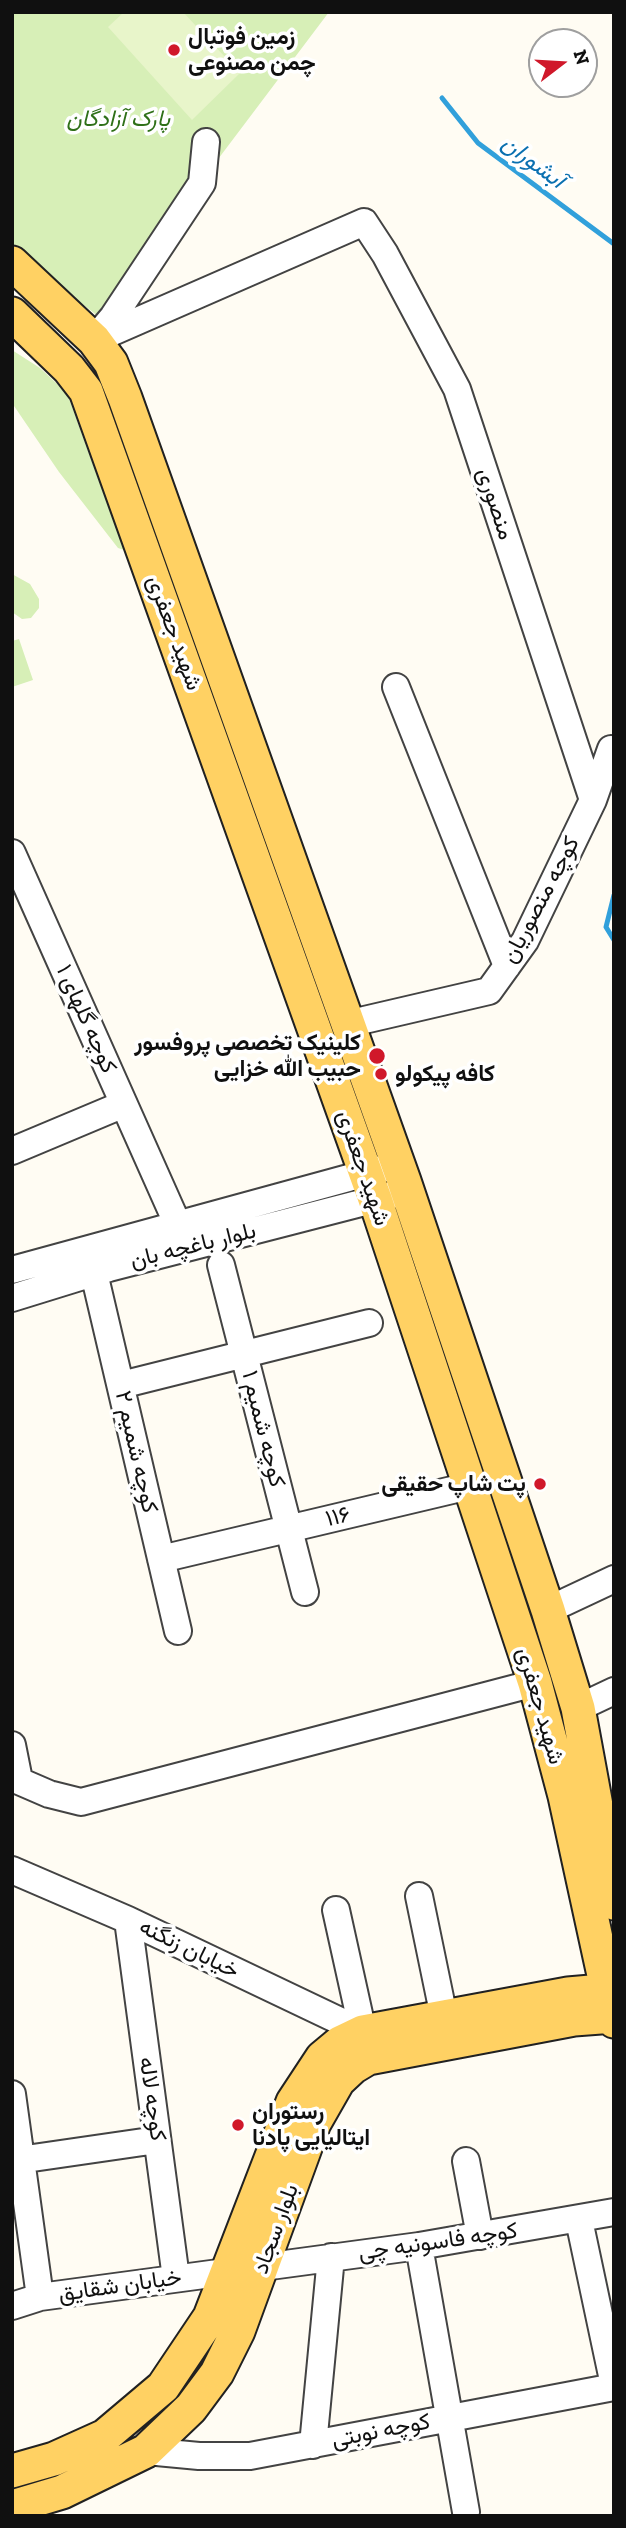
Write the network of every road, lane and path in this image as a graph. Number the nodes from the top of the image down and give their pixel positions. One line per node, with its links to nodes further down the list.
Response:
1 (206, 142): 4 (street)
2 (12, 263): 4 (main road, شهید جعفری)
3 (18, 326): 14 (main road, شهید جعفری)
4 (93, 340): 7 (street, منصوری); 10 (main road, شهید جعفری)
5 (396, 687): 9 (street)
6 (611, 749): 7 (street, کوچه منصوریان)
7 (593, 800): 9 (street, کوچه منصوریان)
8 (12, 853): 11 (street, کوچه گلهای ۱)
9 (507, 966): 10 (street, کوچه منصوریان)
10 (347, 1024): 13 (main road, شهید جعفری)
11 (124, 1104): 12 (street); 15 (street, کوچه گلهای ۱)
12 (12, 1151)
13 (403, 1178): 14 (street); 28 (main road, شهید جعفری)
14 (358, 1190): 15 (street, بلوار باغچه بان); 18 (street, بلوار باغچه بان); 23 (main road, شهید جعفری)
15 (177, 1223): 17 (street, بلوار باغچه بان)
16 (220, 1265): 21 (street, کوچه شمیم ۱)
17 (12, 1270)
18 (94, 1273): 19 (street, بلوار باغچه بان); 22 (street, کوچه شمیم ۲)
19 (12, 1298)
20 (369, 1322): 21 (street)
21 (244, 1354): 22 (street); 24 (street, کوچه شمیم ۱)
22 (121, 1385): 25 (street, کوچه شمیم ۲)
23 (470, 1486): 24 (street, ۱۱۶); 30 (main road, شهید جعفری)
24 (289, 1528): 25 (street, ۱۱۶); 27 (street, کوچه شمیم ۱)
25 (161, 1559): 29 (street, کوچه شمیم ۲)
26 (614, 1579): 28 (street)
27 (306, 1592)
28 (548, 1610): 32 (main road, شهید جعفری)
29 (178, 1631)
30 (535, 1683): 34 (street); 41 (main road, شهید جعفری)
31 (614, 1691): 32 (street)
32 (578, 1707): 35 (main road, شهید جعفری)
33 (12, 1745): 34 (street)
34 (15, 1779)
35 (604, 1780): 38 (main road, شهید جعفری)
36 (12, 1870): 40 (street, خیابان زنگنه)
37 (419, 1896): 42 (street)
38 (614, 1903)
39 (336, 1910): 43 (street)
40 (128, 1920): 43 (street, خیابان زنگنه); 45 (street, کوچه لاله)
41 (612, 2006): 42 (main road, بلوار سجاد); 43 (main road, بلوار سجاد)
42 (444, 2017): 43 (main road, بلوار سجاد)
43 (365, 2045): 53 (main road, بلوار سجاد); 54 (main road, بلوار سجاد)
44 (12, 2094): 46 (street)
45 (157, 2140): 46 (street); 55 (street, کوچه لاله)
46 (17, 2160): 56 (street)
47 (466, 2161): 50 (street)
48 (614, 2213): 49 (street, کوچه فاسونیه چی)
49 (579, 2220): 50 (street, کوچه فاسونیه چی); 58 (street)
50 (480, 2236): 51 (street, کوچه فاسونیه چی)
51 (419, 2246): 52 (street, کوچه فاسونیه چی); 59 (street)
52 (331, 2257): 53 (street, کوچه فاسونیه چی); 60 (street)
53 (262, 2269): 54 (street, کوچه فاسونیه چی); 61 (main road, بلوار سجاد)
54 (228, 2272): 55 (street, خیابان شقایق); 62 (main road, بلوار سجاد)
55 (176, 2278): 56 (street, خیابان شقایق)
56 (40, 2297): 57 (street, خیابان شقایق)
57 (12, 2306)
58 (614, 2386): 59 (street, کوچه نوبتی)
59 (449, 2417): 60 (street, کوچه نوبتی); 64 (street)
60 (313, 2445): 61 (street, کوچه نوبتی)
61 (146, 2451): 63 (main road, بلوار سجاد)
62 (12, 2471)
63 (12, 2507)
64 (466, 2512)

